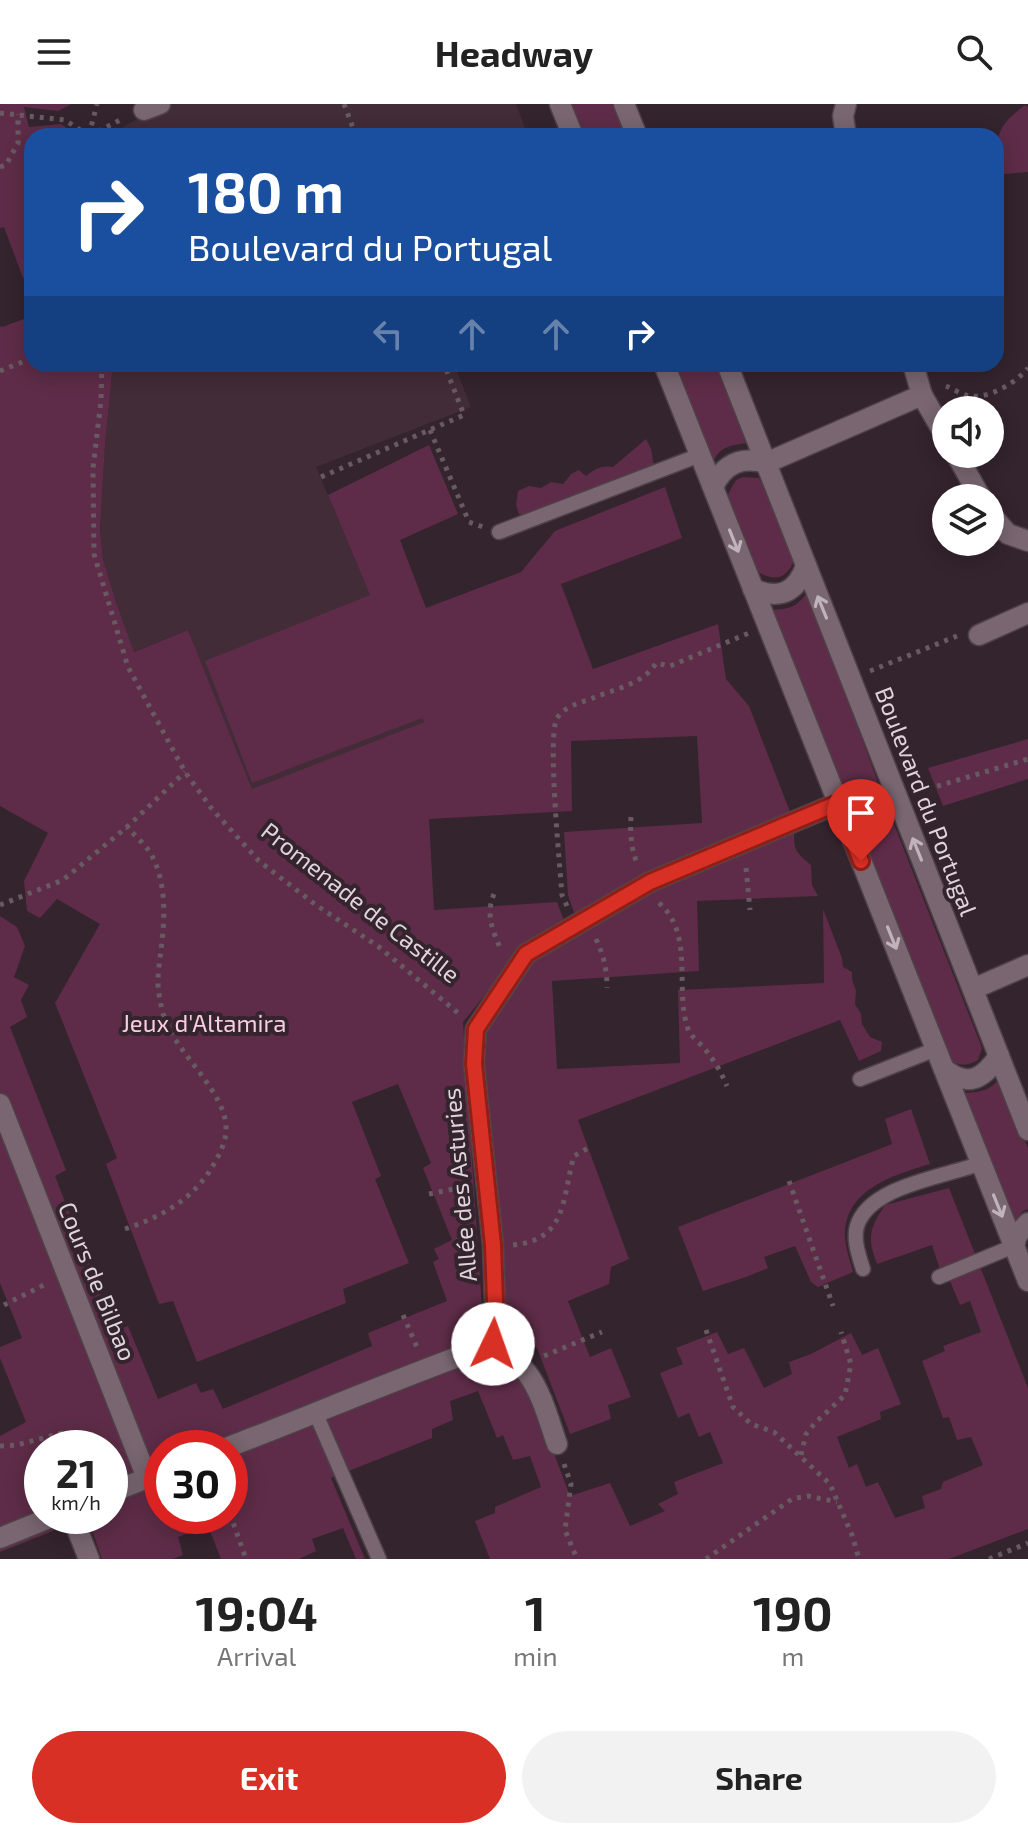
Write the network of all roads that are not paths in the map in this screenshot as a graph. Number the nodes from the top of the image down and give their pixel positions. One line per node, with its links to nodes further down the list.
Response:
1 (560, 104): 4 (street)
2 (624, 104): 5 (street)
3 (846, 104): 6 (street)
4 (570, 128)
5 (634, 128)
6 (845, 128)
7 (667, 372): 12 (street)
8 (730, 372): 13 (street, Boulevard du Portugal)
9 (915, 372): 10 (street)
10 (922, 395): 11 (street); 13 (street)
11 (932, 412)
12 (700, 455): 14 (street); 16 (lane)
13 (766, 463): 14 (street); 18 (street, Boulevard du Portugal)
14 (713, 487): 19 (street, one-way to 19)
15 (1004, 530): 17 (street)
16 (499, 532)
17 (1028, 541)
18 (806, 566): 19 (street); 24 (street, Boulevard du Portugal, one-way to 18)
19 (753, 589): 22 (street)
20 (1028, 613): 21 (street)
21 (979, 635)
22 (838, 803): 25 (street, one-way to 25); 37 (street, Allée des Asturies)
23 (1028, 965): 24 (street)
24 (973, 989): 26 (street, Boulevard du Portugal)
25 (936, 1049): 27 (street); 28 (lane)
26 (999, 1056): 27 (street); 30 (street, Boulevard du Portugal)
27 (944, 1069): 31 (street)
28 (860, 1079)
29 (0, 1104): 41 (street, Cours de Bilbao)
30 (1028, 1130)
31 (981, 1163): 33 (street, one-way to 33); 34 (lane)
32 (1028, 1223): 33 (street)
33 (1014, 1246): 35 (lane); 36 (street)
34 (863, 1269)
35 (939, 1277)
36 (1028, 1281)
37 (493, 1344): 38 (street); 40 (street)
38 (316, 1414): 39 (street); 46 (lane)
39 (248, 1440)
40 (557, 1444)
41 (144, 1450)
42 (24, 1528): 44 (street)
43 (79, 1534): 45 (street)
44 (0, 1538)
45 (89, 1559)
46 (379, 1559)

